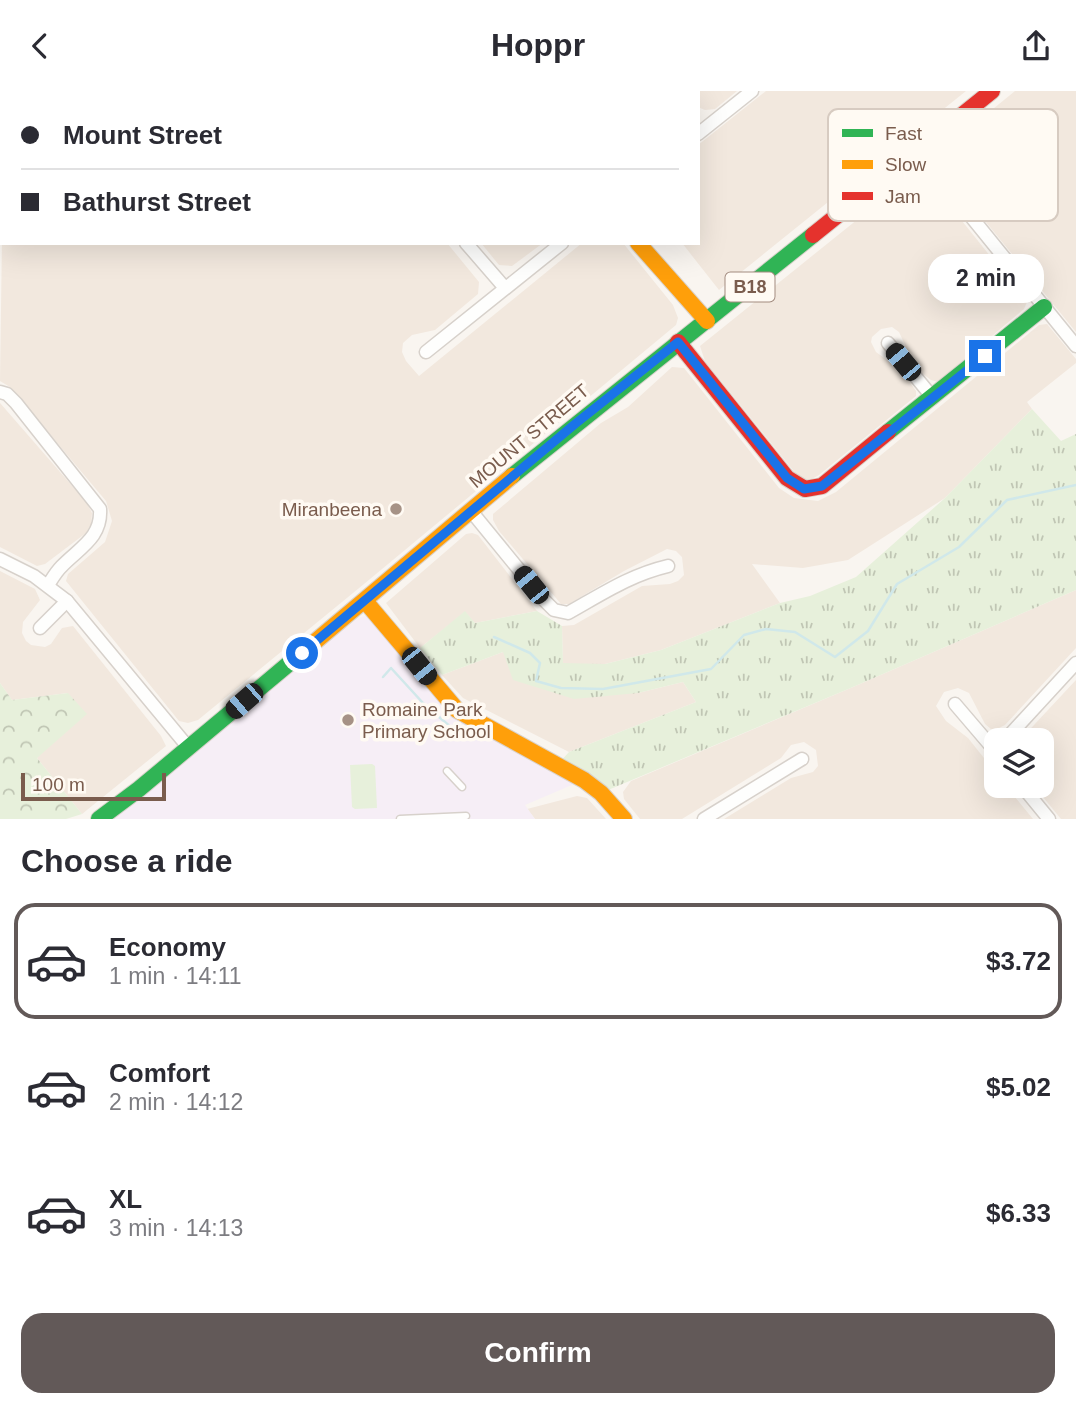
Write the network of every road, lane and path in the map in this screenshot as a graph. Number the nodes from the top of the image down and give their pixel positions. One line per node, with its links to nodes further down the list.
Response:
1 (752, 91): 4 (street)
2 (992, 91): 3 (main road, MOUNT STREET / B18)
3 (969, 109)
4 (700, 130)
5 (830, 221): 12 (main road, MOUNT STREET / B18)
6 (974, 221): 11 (street)
7 (468, 245): 10 (street)
8 (559, 245): 10 (street)
9 (640, 245): 12 (main road)
10 (505, 288): 16 (street)
11 (1044, 307): 15 (street); 18 (main road)
12 (707, 321): 13 (main road, MOUNT STREET / B18)
13 (678, 342): 18 (main road); 19 (main road, MOUNT STREET / B18)
14 (888, 344): 18 (street)
15 (1076, 345)
16 (426, 352)
17 (0, 392): 22 (street)
18 (933, 398)
19 (471, 511): 21 (street); 23 (main road, MOUNT STREET / B18)
20 (0, 559): 22 (street)
21 (668, 566)
22 (48, 585): 24 (street)
23 (365, 600): 30 (main road, MOUNT STREET / B18); 38 (main road)
24 (67, 601): 25 (street); 30 (street)
25 (40, 628)
26 (1076, 663): 28 (street)
27 (955, 704): 29 (street)
28 (1016, 728)
29 (984, 737)
30 (188, 747): 36 (main road, MOUNT STREET / B18)
31 (802, 759): 39 (street)
32 (447, 771): 33 (lane)
33 (462, 787)
34 (1032, 798): 40 (street)
35 (466, 815): 37 (lane)
36 (99, 819)
37 (400, 819)
38 (624, 819)
39 (704, 819)
40 (1049, 819)

